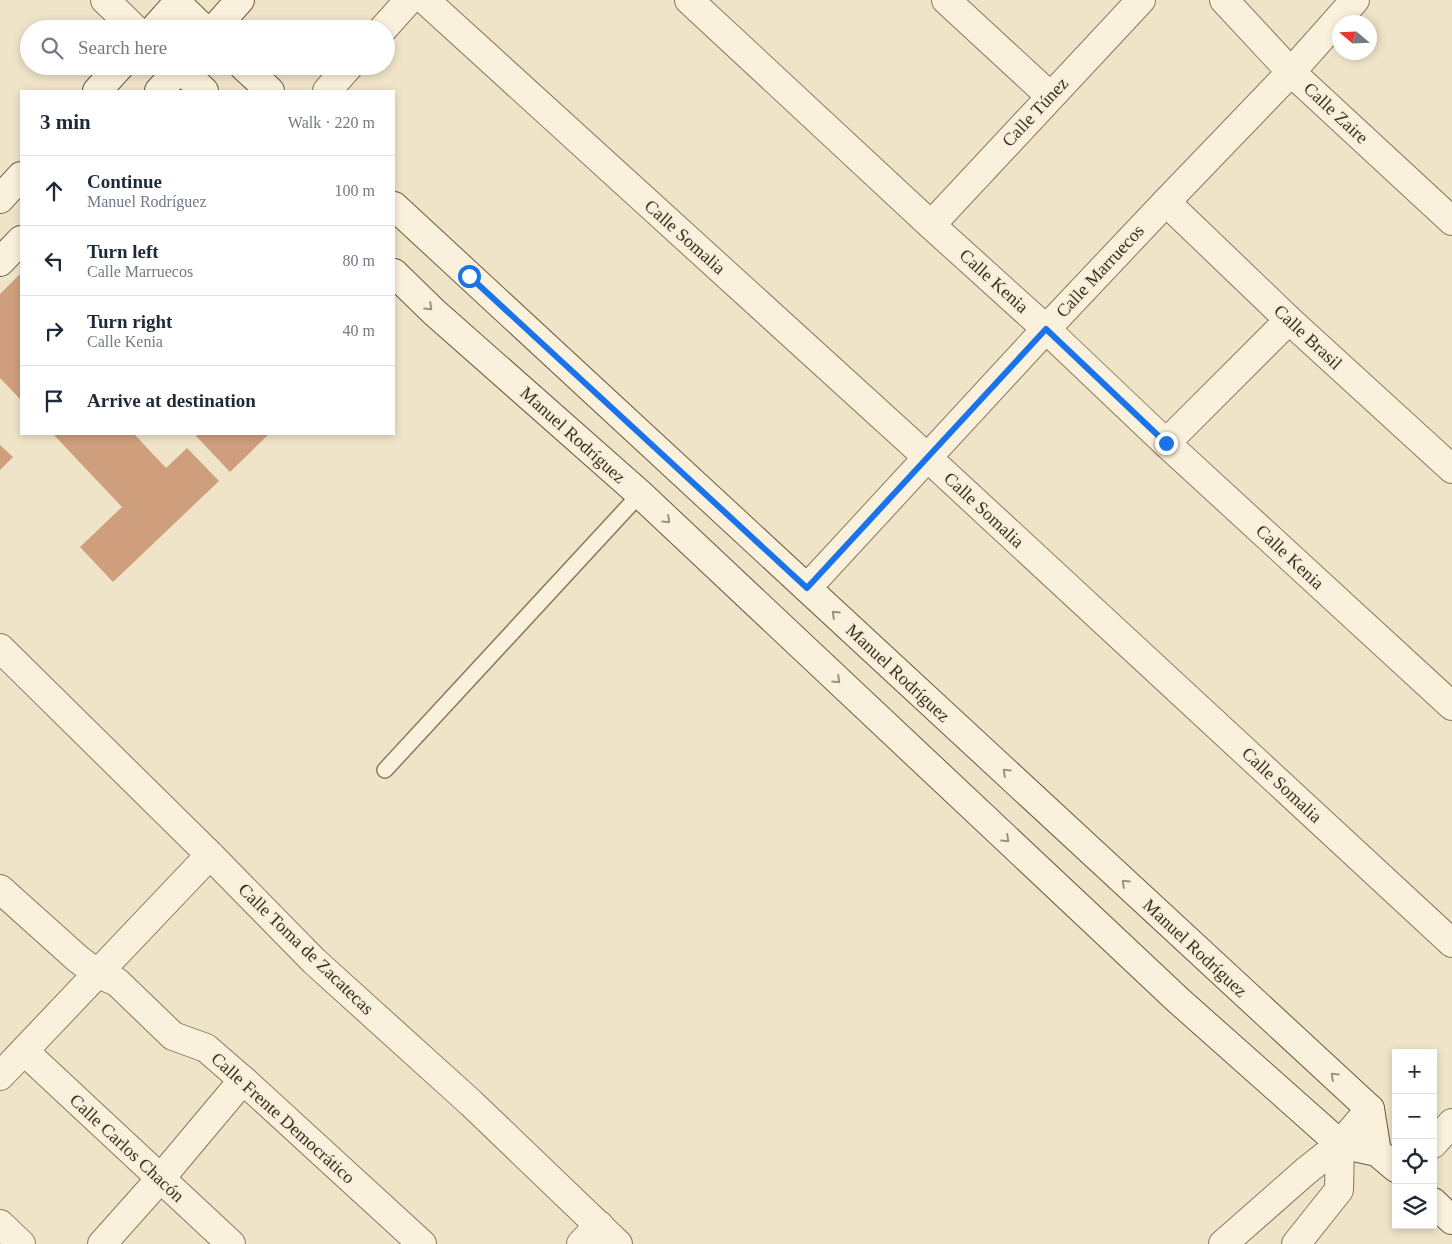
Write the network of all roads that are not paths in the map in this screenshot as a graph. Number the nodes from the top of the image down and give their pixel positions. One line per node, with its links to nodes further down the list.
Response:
1 (105, 0): 11 (street)
2 (240, 0): 14 (street)
3 (409, 0): 15 (street)
4 (425, 0): 40 (street, Calle Somalia)
5 (689, 0): 33 (street, Calle Kenia)
6 (946, 0): 27 (street)
7 (1140, 0): 27 (street, Calle Túnez)
8 (1224, 0): 16 (street, Calle Zaire)
9 (1355, 0): 16 (street, Calle Marruecos)
10 (177, 1): 12 (street); 13 (street)
11 (126, 20)
12 (161, 20)
13 (195, 20)
14 (222, 20)
15 (391, 20)
16 (1291, 72): 30 (street, Calle Marruecos); 32 (street, Calle Zaire)
17 (112, 75): 22 (street)
18 (173, 75): 23 (street)
19 (188, 75): 24 (street)
20 (253, 75): 25 (street)
21 (341, 75): 26 (street)
22 (98, 90)
23 (160, 90)
24 (203, 90)
25 (269, 90)
26 (328, 90)
27 (1050, 96): 33 (street, Calle Túnez)
28 (20, 177): 29 (street)
29 (0, 199)
30 (1166, 202): 37 (street, Calle Brasil); 38 (street, Calle Marruecos)
31 (395, 207): 43 (street, Manuel Rodríguez)
32 (1452, 221)
33 (931, 225): 38 (street, Calle Kenia)
34 (20, 241): 35 (street)
35 (0, 262)
36 (395, 274): 42 (street, Manuel Rodríguez, one-way to 42)
37 (1289, 320): 39 (street); 41 (street, Calle Brasil)
38 (1046, 329): 39 (street, Calle Kenia); 40 (street, Calle Marruecos)
39 (1166, 443): 45 (street, Calle Kenia)
40 (928, 458): 43 (street, Calle Marruecos); 49 (street, Calle Somalia)
41 (1452, 469)
42 (640, 494): 46 (lane); 57 (street, Manuel Rodríguez, one-way to 57)
43 (807, 588): 54 (street, Manuel Rodríguez, one-way to 43)
44 (0, 648): 47 (street, Calle Toma de Zacatecas)
45 (1452, 706)
46 (385, 770)
47 (210, 855): 50 (street); 63 (street, Calle Toma de Zacatecas)
48 (0, 889): 50 (street, Calle Frente Democrático)
49 (1452, 943)
50 (98, 974): 51 (street); 53 (street, Calle Frente Democrático)
51 (24, 1051): 52 (street); 59 (street, Calle Carlos Chacón)
52 (0, 1076)
53 (243, 1080): 59 (street); 67 (street, Calle Frente Democrático)
54 (1370, 1109): 57 (street); 58 (street, Manuel Rodríguez)
55 (1452, 1122): 56 (street)
56 (1437, 1139)
57 (1340, 1144): 58 (street, Manuel Rodríguez); 68 (street); 69 (street)
58 (1386, 1160)
59 (160, 1179): 65 (street); 66 (street, Calle Carlos Chacón)
60 (1437, 1206): 61 (street)
61 (1452, 1220)
62 (0, 1224): 64 (street)
63 (599, 1238)
64 (21, 1244)
65 (102, 1244)
66 (231, 1244)
67 (422, 1244)
68 (1222, 1244)
69 (1296, 1244)

